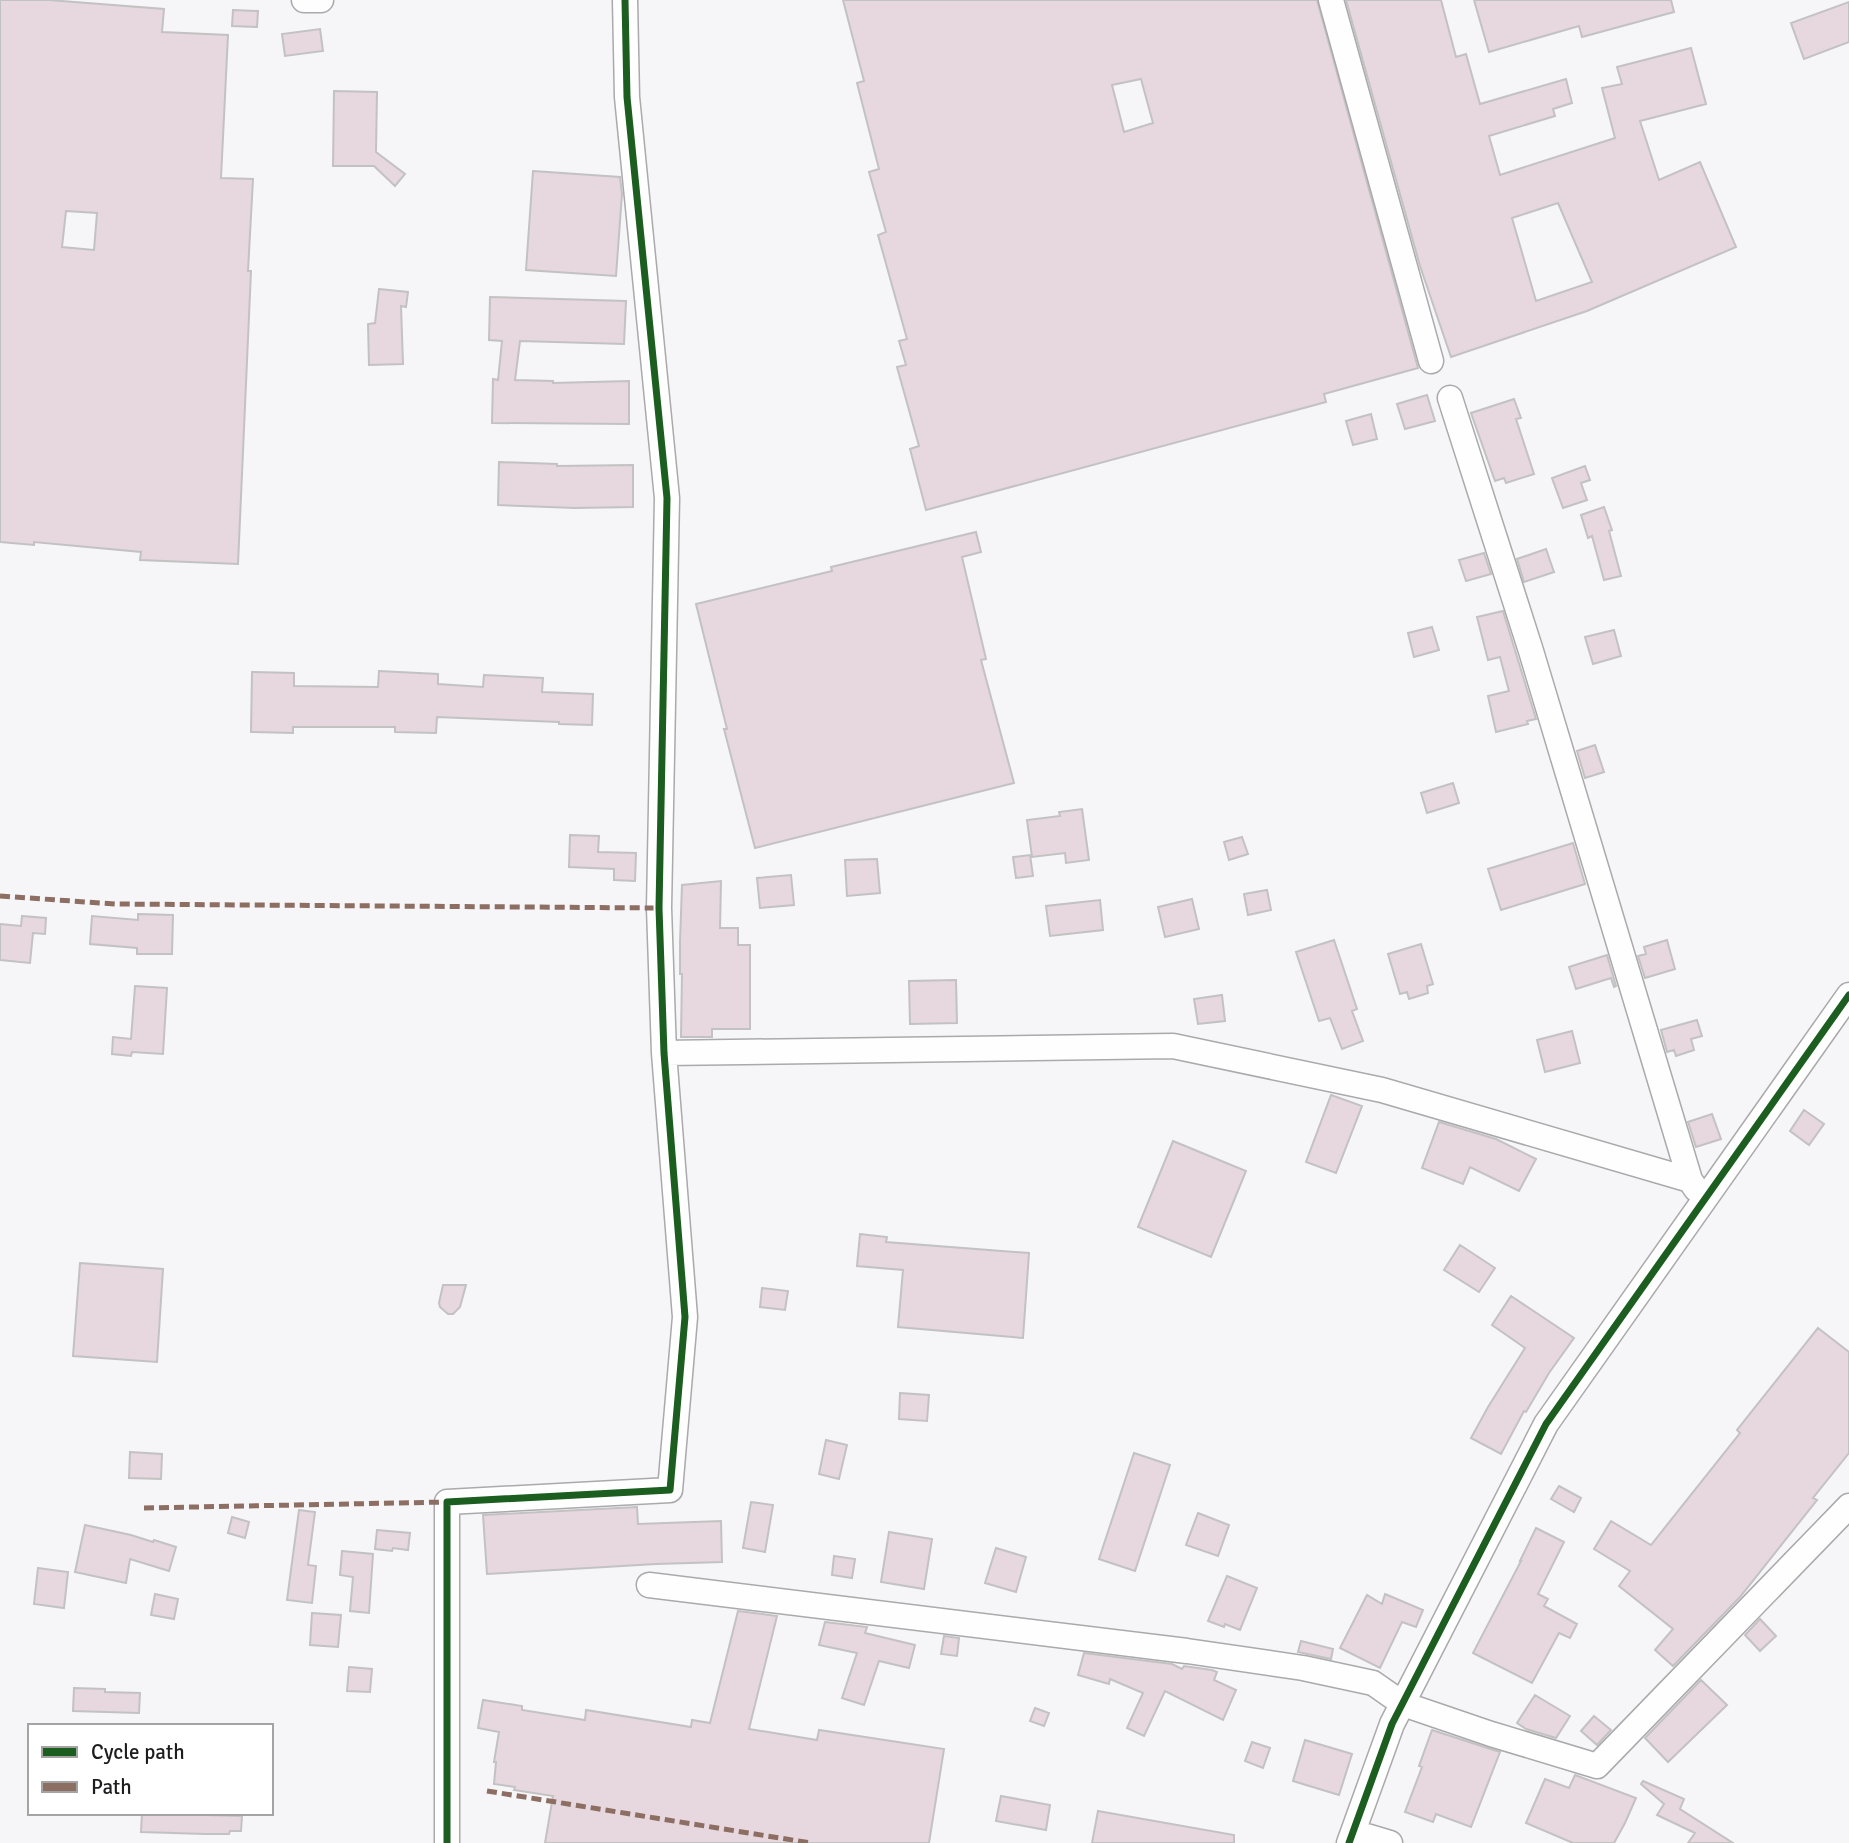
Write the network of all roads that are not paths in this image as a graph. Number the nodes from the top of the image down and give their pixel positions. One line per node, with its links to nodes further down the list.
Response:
1 (304, 0): 2 (street)
2 (321, 0)
3 (625, 0): 8 (street)
4 (1331, 0): 5 (street)
5 (1431, 361)
6 (1450, 398): 9 (street)
7 (1849, 995): 10 (street)
8 (664, 1053): 9 (street); 15 (street)
9 (1690, 1180): 10 (street)
10 (1702, 1202): 13 (street)
11 (1849, 1506): 13 (street)
12 (649, 1585): 13 (street)
13 (1403, 1704): 14 (street)
14 (1351, 1838): 16 (street)
15 (447, 1843)
16 (1390, 1843)

